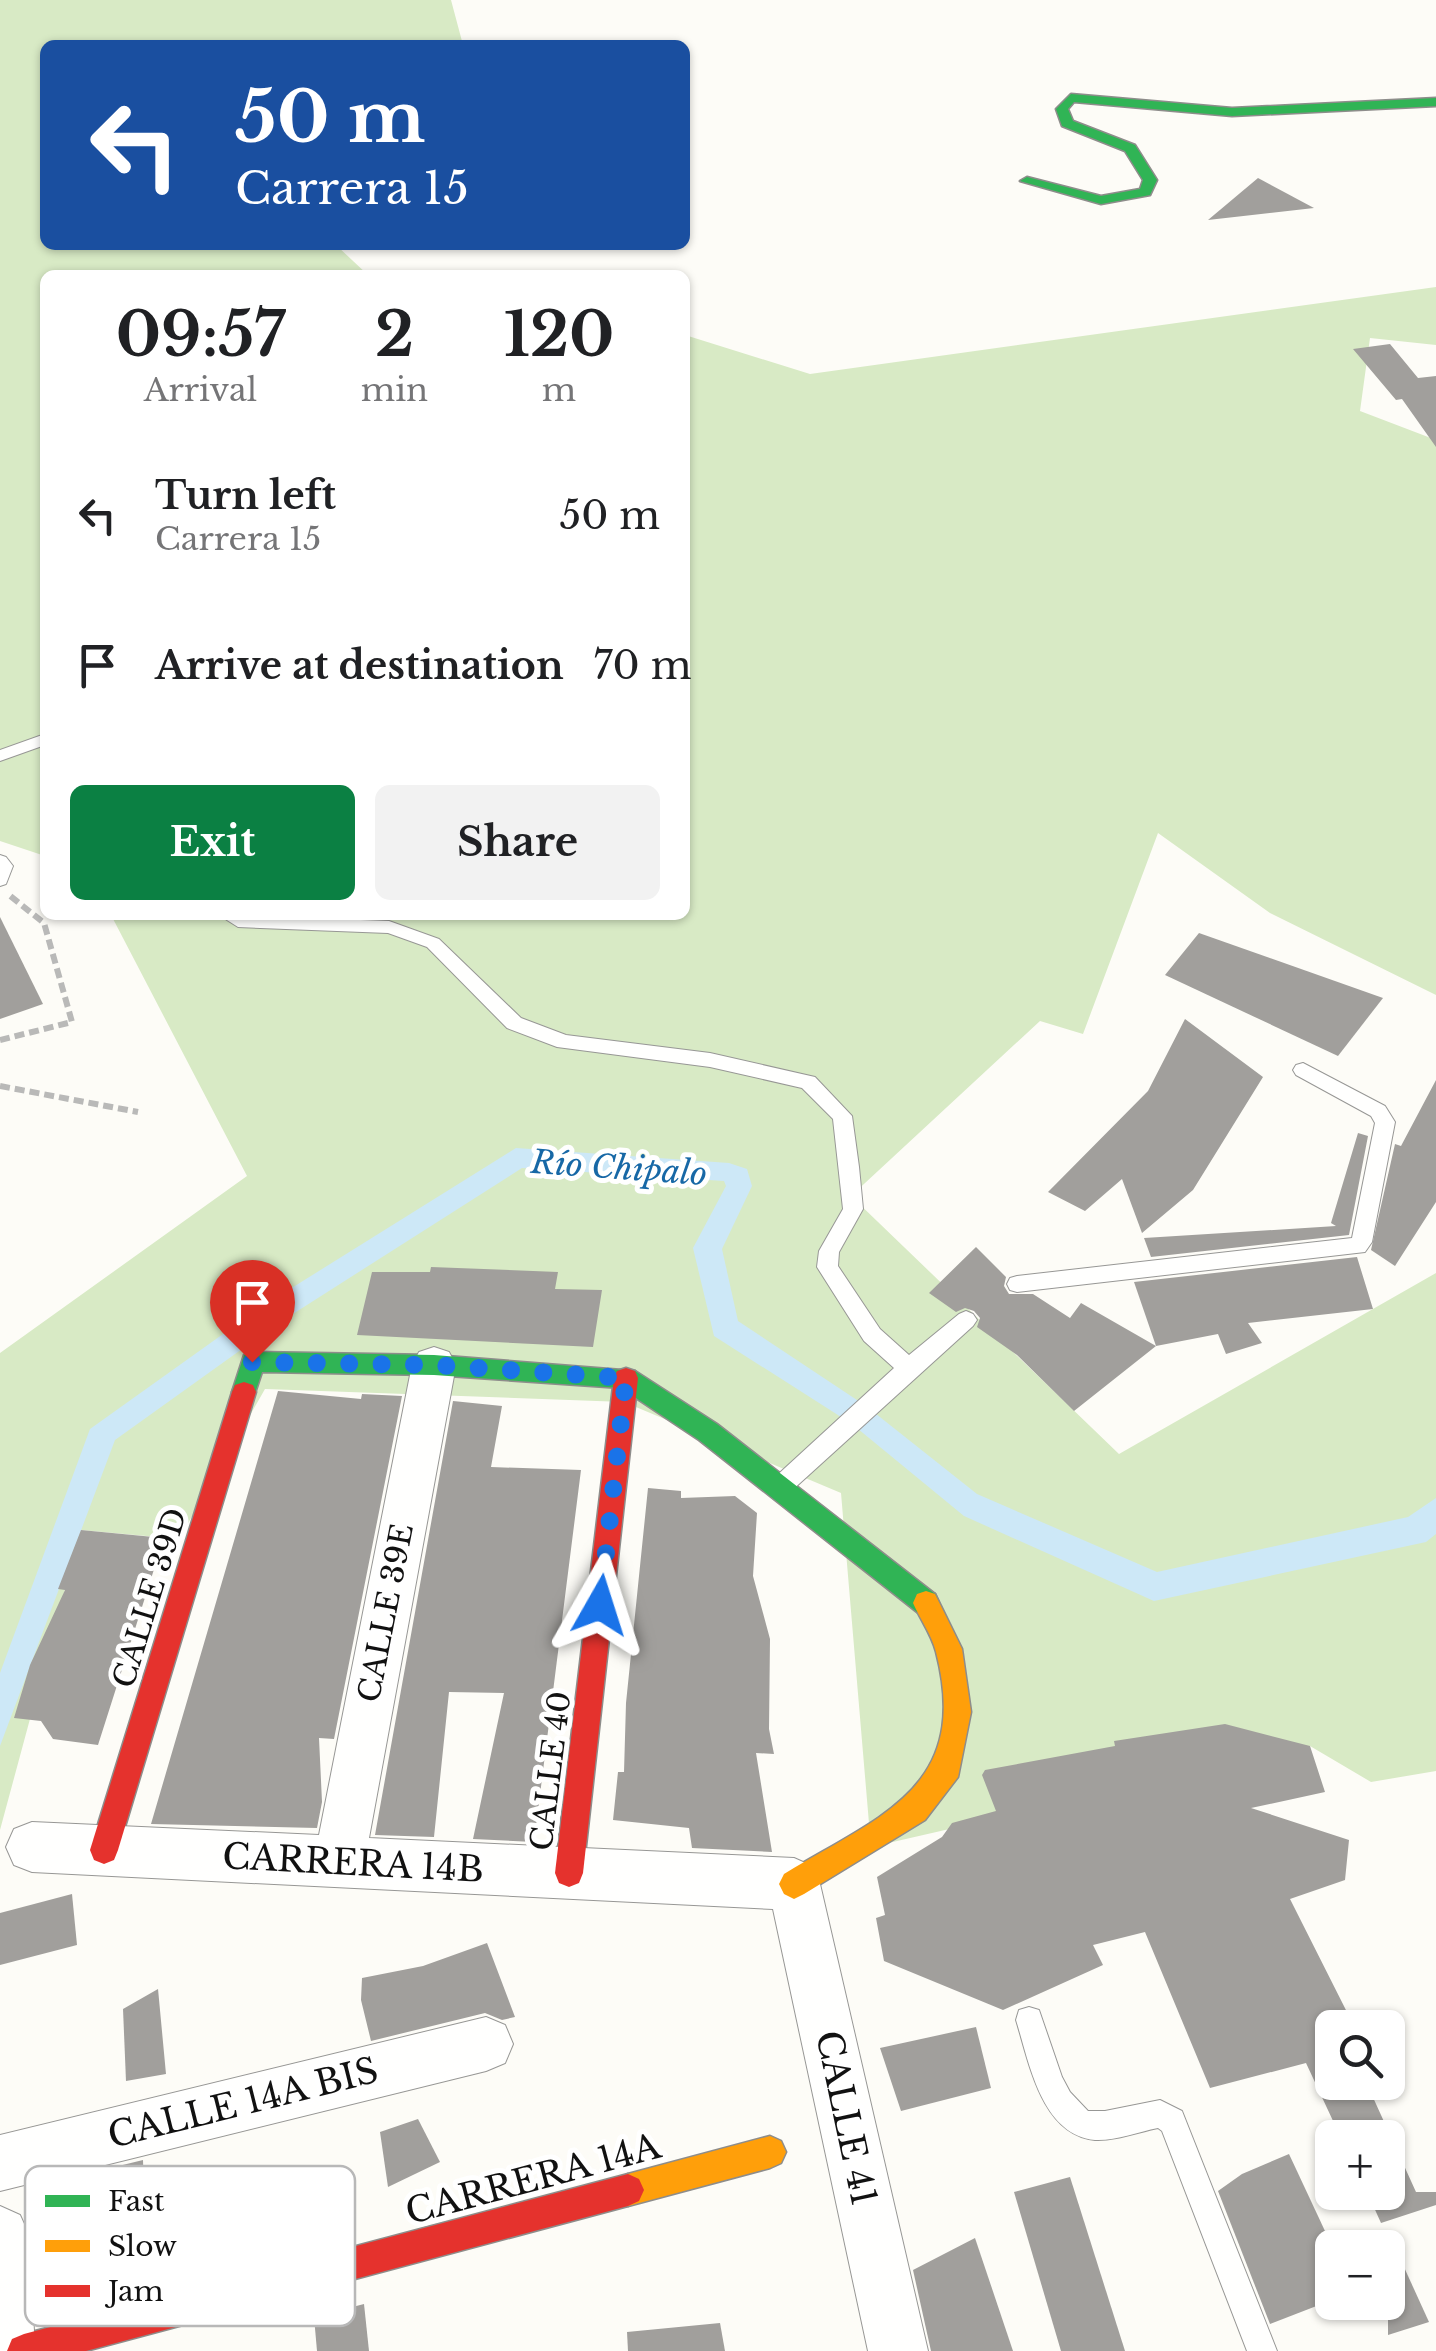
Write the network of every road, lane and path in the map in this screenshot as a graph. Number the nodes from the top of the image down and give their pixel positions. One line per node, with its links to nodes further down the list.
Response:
1 (1436, 102): 2 (street)
2 (1027, 181)
3 (40, 741): 4 (lane)
4 (0, 756)
5 (0, 861): 6 (lane)
6 (0, 880)
7 (0, 888): 8 (path)
8 (40, 920)
9 (40, 920): 11 (path)
10 (236, 920): 18 (lane)
11 (0, 1040)
12 (1303, 1070): 15 (lane)
13 (0, 1086): 14 (path)
14 (138, 1112)
15 (1017, 1284)
16 (966, 1320): 18 (lane)
17 (434, 1365): 19 (street); 22 (street, CALLE 39D); 23 (street, CALLE 39E)
18 (909, 1368): 20 (lane)
19 (626, 1378): 20 (street); 24 (street, CALLE 40)
20 (779, 1488): 25 (street)
21 (32, 1847): 22 (street, CARRERA 14B)
22 (104, 1850): 23 (street, CARRERA 14B)
23 (339, 1862): 24 (street, CARRERA 14B)
24 (569, 1874): 25 (street, CARRERA 14B)
25 (794, 1884): 35 (street, CALLE 41)
26 (1029, 2020): 36 (lane)
27 (486, 2044): 29 (street, CALLE 14A BIS)
28 (770, 2152): 31 (street, CARRERA 14A)
29 (0, 2162)
30 (0, 2235): 33 (street)
31 (355, 2263)
32 (118, 2326): 34 (street, CARRERA 14A)
33 (5, 2351)
34 (24, 2351)
35 (898, 2351)
36 (1262, 2351)

